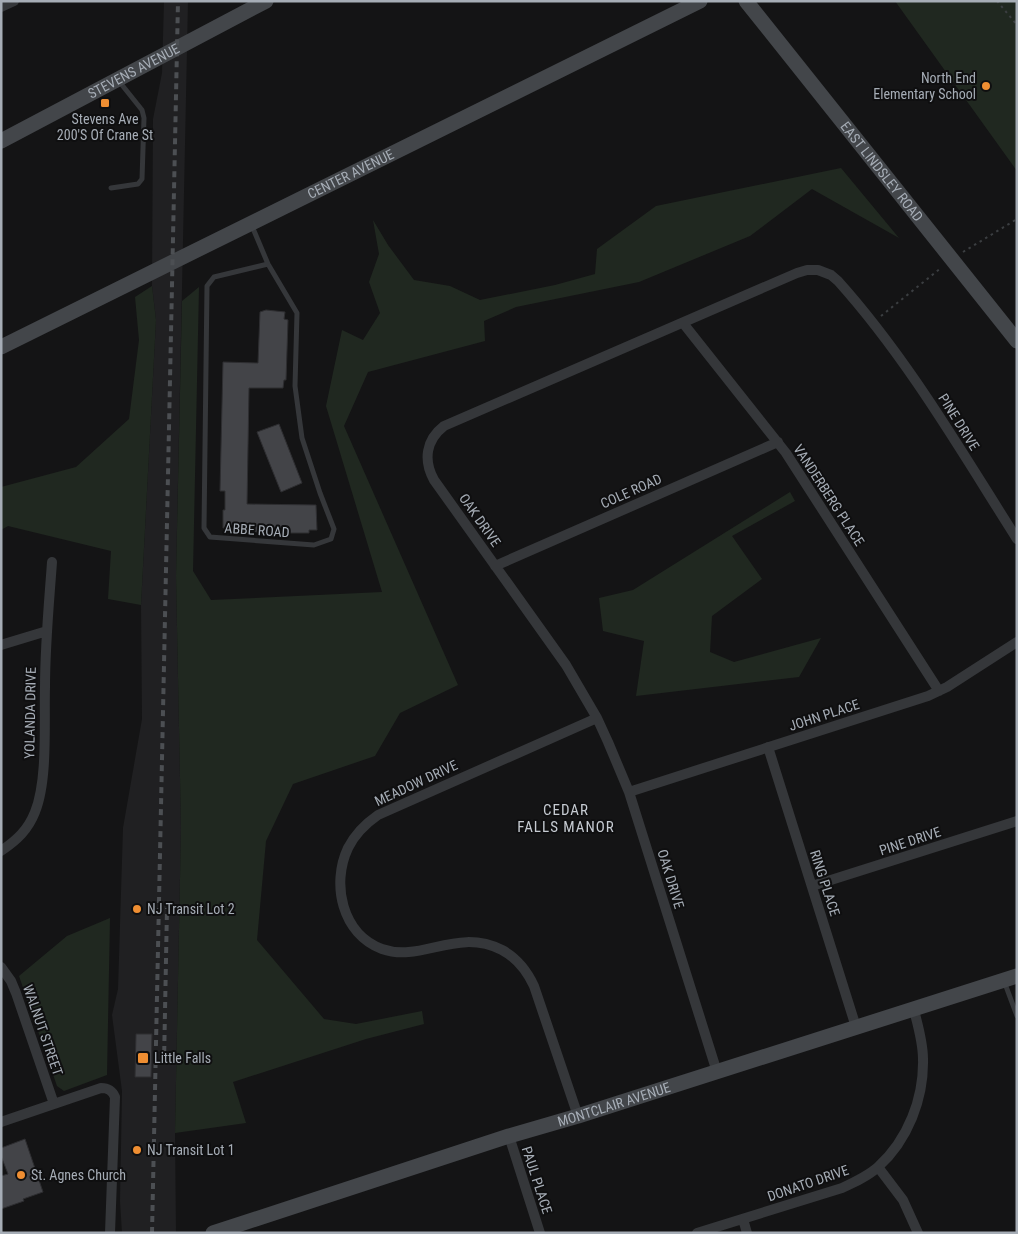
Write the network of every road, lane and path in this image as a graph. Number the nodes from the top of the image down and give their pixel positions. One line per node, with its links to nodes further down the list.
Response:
1 (14, 1): 6 (street)
2 (266, 1): 8 (street, STEVENS AVENUE)
3 (700, 1): 11 (street, CENTER AVENUE)
4 (746, 1): 15 (street, EAST LINDSLEY ROAD)
5 (997, 1): 7 (path)
6 (1, 7)
7 (1017, 26)
8 (118, 80): 9 (street, STEVENS AVENUE); 10 (lane)
9 (1, 141)
10 (111, 188)
11 (251, 224): 12 (lane, ABBE ROAD); 16 (street, CENTER AVENUE)
12 (268, 264): 12 (lane, ABBE ROAD)
13 (873, 322): 14 (street, OAK DRIVE); 18 (street, PINE DRIVE)
14 (683, 323): 17 (street, VANDERBERG PLACE); 20 (street, OAK DRIVE)
15 (1017, 342)
16 (1, 347)
17 (778, 442): 20 (street, COLE ROAD); 24 (street, VANDERBERG PLACE)
18 (1017, 539)
19 (52, 562): 21 (street, YOLANDA DRIVE)
20 (496, 566): 25 (street, OAK DRIVE)
21 (46, 631): 23 (street); 29 (street, YOLANDA DRIVE)
22 (1017, 642): 24 (street, JOHN PLACE)
23 (1, 645)
24 (939, 691): 26 (street, JOHN PLACE)
25 (596, 718): 27 (street, OAK DRIVE); 38 (street, MEADOW DRIVE)
26 (768, 747): 27 (street, JOHN PLACE); 30 (street, RING PLACE)
27 (629, 792): 36 (street, OAK DRIVE)
28 (1017, 821): 30 (street, PINE DRIVE)
29 (1, 851)
30 (812, 886): 35 (street, RING PLACE)
31 (1, 967): 37 (street, WALNUT STREET)
32 (1010, 978): 33 (street, MONTCLAIR AVENUE); 34 (lane)
33 (914, 1010): 35 (street, MONTCLAIR AVENUE); 41 (street, DONATO DRIVE)
34 (1017, 1016)
35 (856, 1028): 36 (street, MONTCLAIR AVENUE)
36 (717, 1072): 38 (street, MONTCLAIR AVENUE)
37 (54, 1104): 39 (street); 43 (street)
38 (578, 1116): 40 (street, MONTCLAIR AVENUE)
39 (1, 1122)
40 (509, 1136): 44 (street, MONTCLAIR AVENUE); 45 (street, PAUL PLACE)
41 (878, 1167): 42 (street, DONATO DRIVE); 48 (street)
42 (743, 1220): 46 (street, DONATO DRIVE); 47 (street)
43 (110, 1233)
44 (212, 1233)
45 (540, 1233)
46 (697, 1233)
47 (747, 1233)
48 (918, 1233)

